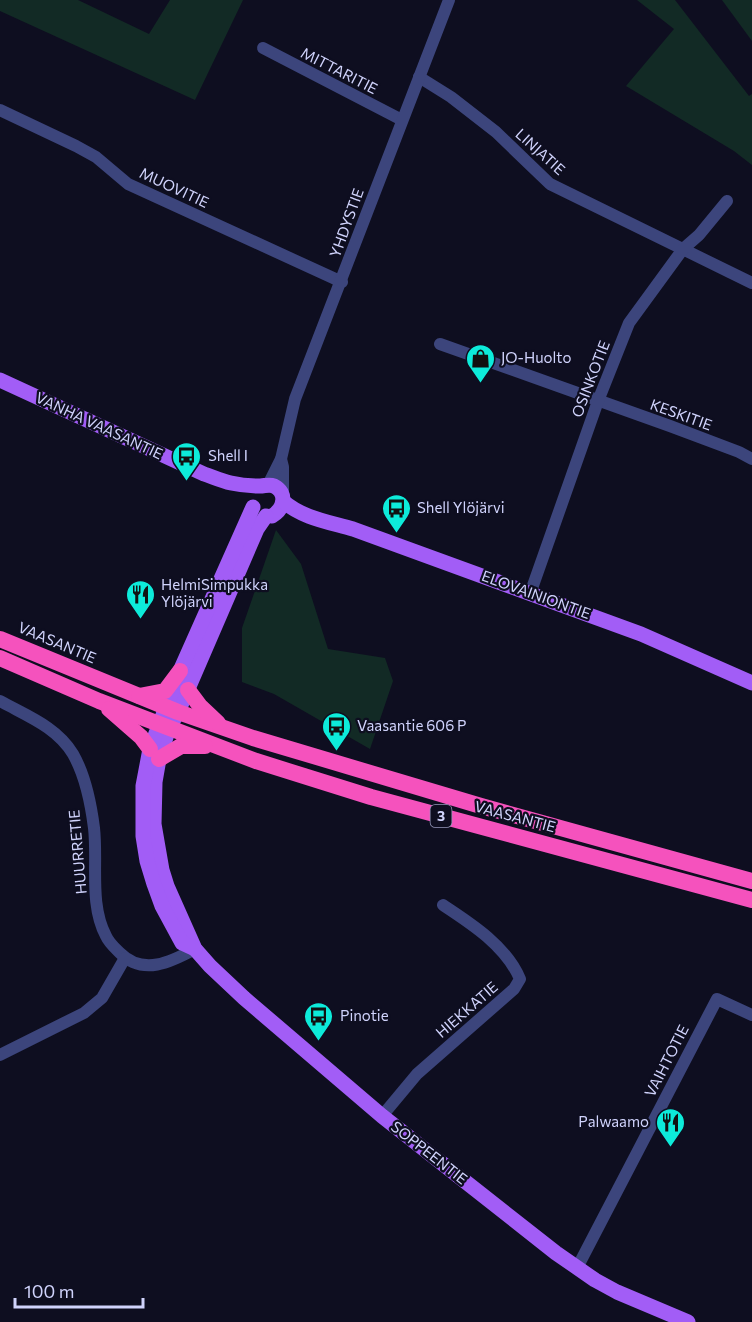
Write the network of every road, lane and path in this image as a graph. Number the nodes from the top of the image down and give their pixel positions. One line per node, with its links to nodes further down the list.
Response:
1 (449, 0): 3 (street, YHDYSTIE)
2 (262, 48): 5 (street, MITTARITIE)
3 (419, 77): 5 (street, YHDYSTIE); 7 (street, LINJATIE)
4 (0, 110): 8 (street, MUOVITIE)
5 (402, 120): 8 (street, YHDYSTIE)
6 (727, 201): 7 (street, OSINKOTIE)
7 (683, 249): 9 (street, LINJATIE); 12 (street, OSINKOTIE)
8 (342, 282): 13 (street, YHDYSTIE)
9 (752, 283)
10 (440, 344): 12 (street, KESKITIE)
11 (0, 380): 15 (main road, VANHA VAASANTIE)
12 (598, 401): 14 (street, KESKITIE); 21 (street, OSINKOTIE)
13 (281, 459): 16 (street, YHDYSTIE); 17 (street, YHDYSTIE)
14 (752, 459)
15 (231, 483): 16 (main road, VANHA VAASANTIE); 18 (main road, VANHA VAASANTIE)
16 (264, 485): 17 (main road); 18 (main road)
17 (283, 498): 19 (main road); 20 (main road, ELOVAINIONTIE)
18 (252, 503): 19 (main road); 24 (main road)
19 (269, 516): 20 (main road, ELOVAINIONTIE); 26 (main road)
20 (315, 519): 21 (main road, ELOVAINIONTIE)
21 (530, 594): 25 (main road, ELOVAINIONTIE)
22 (0, 639): 27 (highway, VAASANTIE / 3)
23 (0, 658): 29 (highway, VAASANTIE / 3)
24 (180, 671): 27 (highway); 30 (main road)
25 (752, 683)
26 (188, 690): 30 (main road); 32 (highway)
27 (139, 696): 30 (highway, VAASANTIE / 3)
28 (0, 701): 39 (street, HUURRETIE)
29 (99, 701): 31 (highway, VAASANTIE / 3); 34 (highway)
30 (172, 710): 31 (main road, SOPPEENTIE); 32 (highway, VAASANTIE / 3)
31 (164, 726): 33 (highway, VAASANTIE / 3); 34 (main road, SOPPEENTIE)
32 (225, 729): 35 (highway, VAASANTIE / 3)
33 (220, 748): 34 (highway); 36 (highway, VAASANTIE / 3)
34 (154, 754): 38 (main road, SOPPEENTIE)
35 (752, 881)
36 (752, 900)
37 (443, 905): 42 (street, HIEKKATIE)
38 (195, 949): 39 (street); 42 (main road, SOPPEENTIE)
39 (125, 958): 41 (street)
40 (752, 1015): 43 (street, VAIHTOTIE)
41 (0, 1055)
42 (382, 1116): 43 (main road, SOPPEENTIE)
43 (577, 1268): 44 (main road, SOPPEENTIE)
44 (666, 1319): 45 (main road, SOPPEENTIE)
45 (688, 1322)

